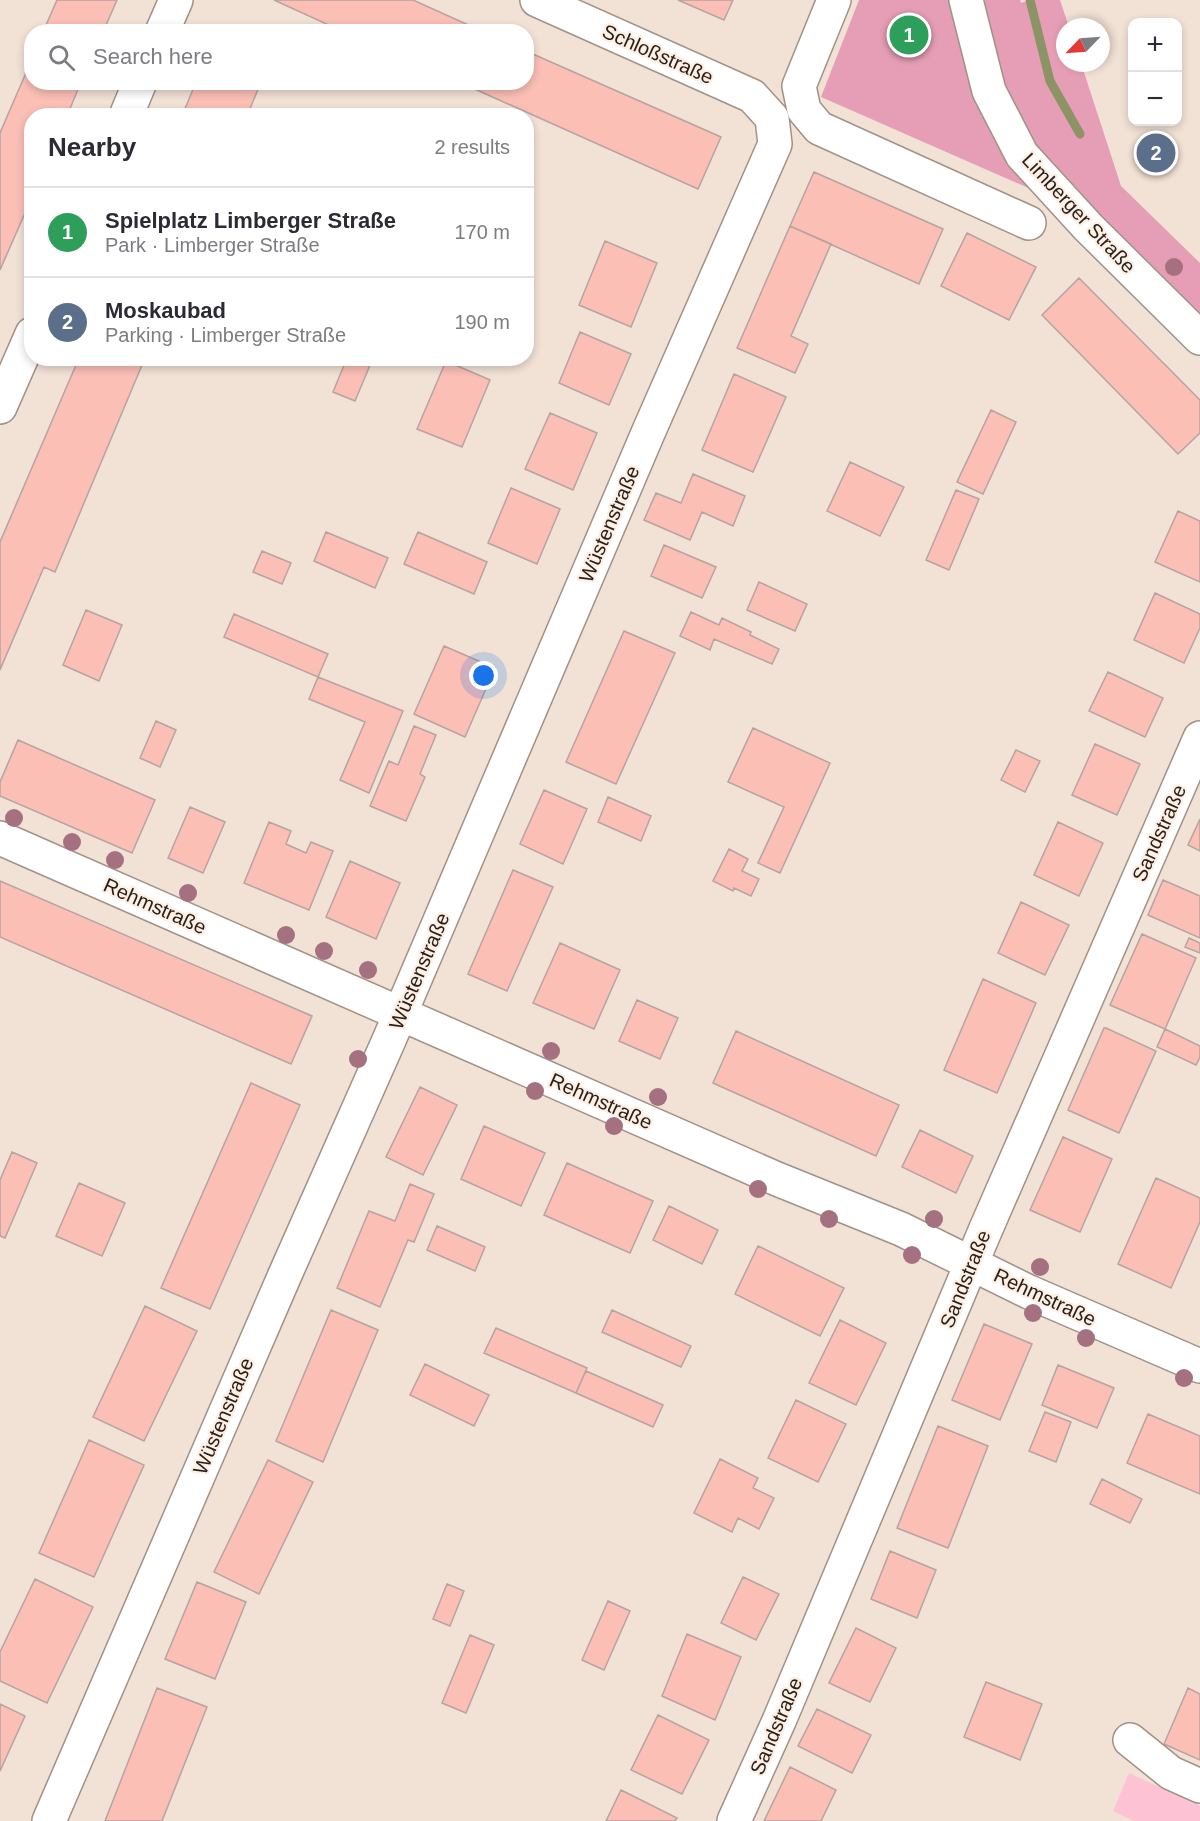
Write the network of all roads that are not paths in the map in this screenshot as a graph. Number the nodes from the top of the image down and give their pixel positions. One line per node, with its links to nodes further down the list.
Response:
1 (176, 0): 5 (street)
2 (537, 0): 8 (street, Schloßstraße)
3 (834, 0): 9 (street)
4 (966, 0): 10 (street, Limberger Straße)
5 (166, 24)
6 (137, 90): 7 (street)
7 (129, 108)
8 (772, 118): 15 (street, Wüstenstraße)
9 (1029, 223)
10 (1200, 338)
11 (24, 352): 12 (street)
12 (0, 407)
13 (1200, 738): 16 (street, Sandstraße)
14 (0, 838): 15 (street, Rehmstraße)
15 (400, 1014): 16 (street, Rehmstraße); 20 (street, Wüstenstraße)
16 (972, 1263): 17 (street, Rehmstraße); 21 (street, Sandstraße)
17 (1200, 1366)
18 (1130, 1740): 19 (street)
19 (1200, 1786)
20 (49, 1821)
21 (734, 1821)

